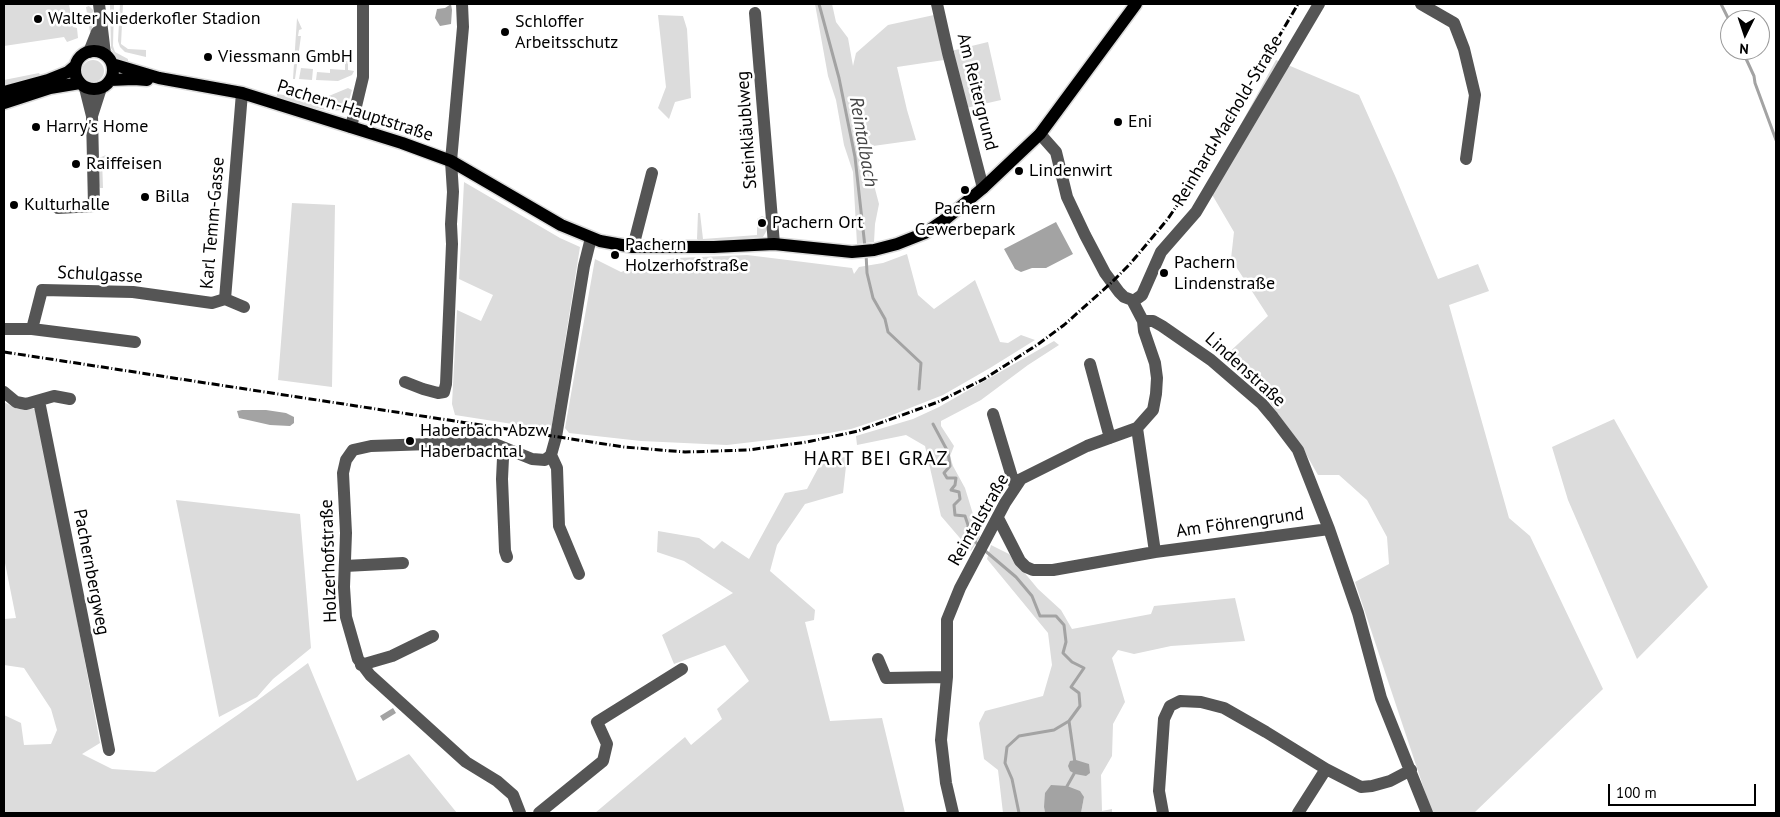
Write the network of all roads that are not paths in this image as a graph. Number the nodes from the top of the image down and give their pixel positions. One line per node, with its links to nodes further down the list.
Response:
1 (99, 4): 9 (street)
2 (363, 4): 20 (street)
3 (462, 4): 23 (street)
4 (937, 4): 25 (street, Am Reitergrund)
5 (1136, 4): 21 (main road, Pachern-Hauptstraße)
6 (1319, 4): 32 (street, Reinhard Machold-Straße)
7 (1421, 4): 22 (street)
8 (755, 13): 28 (street, Steinkläublweg)
9 (101, 28): 10 (street); 11 (street)
10 (89, 52): 11 (main road, Pachern-Hauptstraße); 12 (main road)
11 (108, 59): 13 (main road, Pachern-Hauptstraße); 14 (main road)
12 (75, 66): 15 (main road); 16 (main road)
13 (159, 78): 14 (main road, Pachern-Hauptstraße); 17 (main road, Pachern-Hauptstraße)
14 (105, 84): 15 (main road, Pachern-Hauptstraße); 19 (street)
15 (82, 86): 18 (main road, Pachern-Hauptstraße); 19 (street)
16 (4, 92)
17 (242, 93): 20 (main road, Pachern-Hauptstraße); 31 (street, Karl Temm-Gasse)
18 (4, 103)
19 (92, 116): 26 (street)
20 (351, 127): 23 (main road, Pachern-Hauptstraße)
21 (1040, 134): 25 (main road, Pachern-Hauptstraße); 32 (street)
22 (1466, 159)
23 (451, 161): 27 (main road, Pachern-Hauptstraße); 39 (street)
24 (652, 173): 29 (street)
25 (983, 188): 28 (main road, Pachern-Hauptstraße)
26 (58, 208)
27 (591, 238): 29 (main road, Pachern-Hauptstraße); 47 (street)
28 (774, 244): 29 (main road, Pachern-Hauptstraße)
29 (633, 247)
30 (167, 297): 31 (street, Karl Temm-Gasse); 36 (street, Schulgasse)
31 (225, 299): 33 (street)
32 (1132, 300): 34 (street)
33 (244, 307)
34 (1143, 321): 44 (street, Reintalstraße); 50 (street, Lindenstraße)
35 (4, 329): 36 (street)
36 (32, 329): 37 (street)
37 (135, 342)
38 (1090, 364): 45 (street)
39 (405, 382)
40 (4, 392): 42 (street)
41 (70, 399): 42 (street)
42 (39, 402): 61 (street, Pachernbergweg)
43 (993, 414): 48 (street)
44 (1137, 428): 45 (street, Reintalstraße); 51 (street, Am Föhrengrund)
45 (1110, 438): 48 (street, Reintalstraße)
46 (505, 448): 47 (street, Holzerhofstraße); 52 (street); 54 (street, Holzerhofstraße)
47 (551, 456): 55 (street)
48 (1015, 487): 49 (street, Reintalstraße)
49 (998, 518): 51 (street, Am Föhrengrund); 60 (street, Reintalstraße)
50 (1329, 529): 51 (street, Am Föhrengrund); 63 (street, Lindenstraße)
51 (1155, 552)
52 (507, 558)
53 (404, 563): 54 (street)
54 (345, 566): 58 (street, Holzerhofstraße)
55 (579, 574)
56 (433, 636): 58 (street)
57 (878, 659): 60 (street)
58 (361, 665): 64 (street, Holzerhofstraße)
59 (682, 669): 65 (street)
60 (947, 678): 66 (street, Reintalstraße)
61 (109, 750)
62 (1326, 769): 63 (street); 67 (street); 68 (street)
63 (1411, 770): 69 (street, Lindenstraße)
64 (520, 813)
65 (539, 813)
66 (953, 813)
67 (1163, 813)
68 (1298, 813)
69 (1427, 813)

